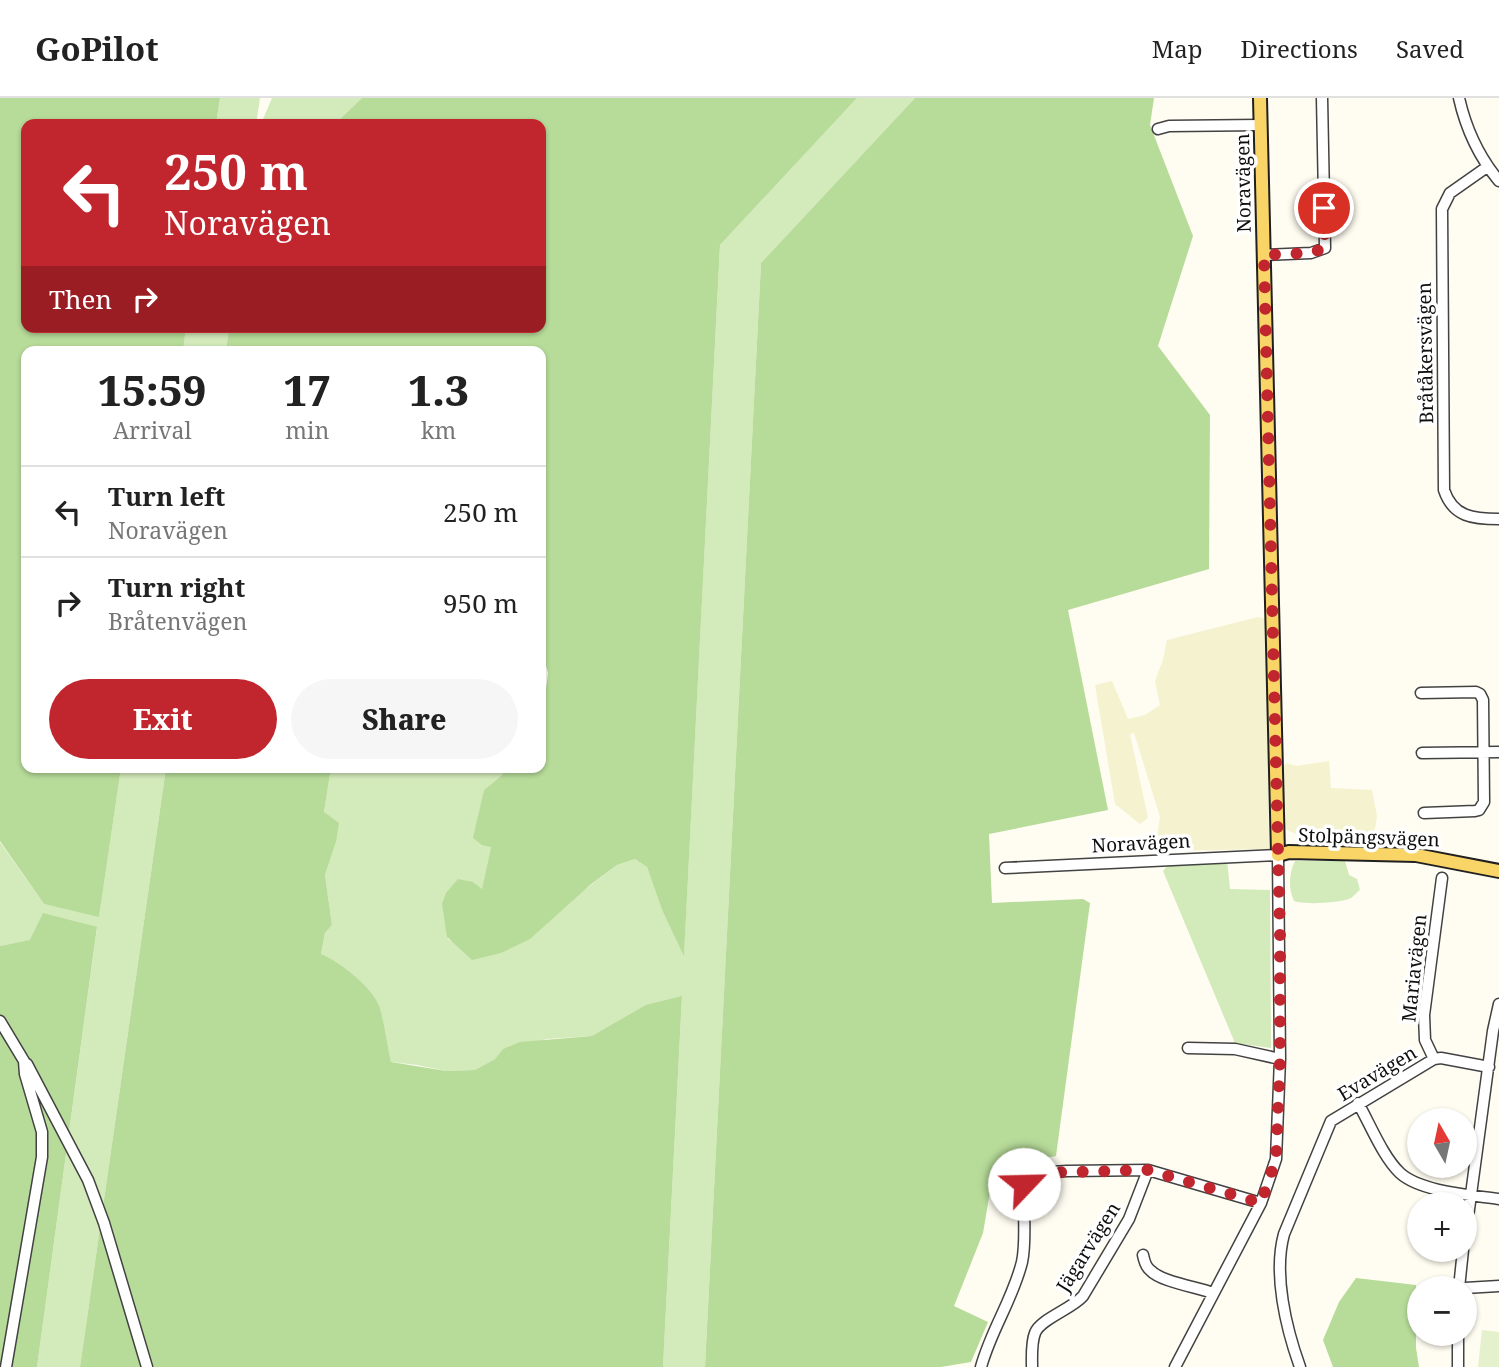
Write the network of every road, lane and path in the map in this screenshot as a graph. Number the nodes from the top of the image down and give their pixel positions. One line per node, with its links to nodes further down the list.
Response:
1 (1260, 98): 4 (main road, Noravägen)
2 (1322, 98): 8 (street)
3 (1459, 98): 6 (street)
4 (1261, 125): 5 (street); 8 (main road, Noravägen)
5 (1158, 128)
6 (1487, 167): 7 (street); 9 (street, Bråtåkersvägen)
7 (1499, 181)
8 (1264, 255): 15 (main road, Noravägen)
9 (1499, 519)
10 (1420, 693): 13 (street)
11 (1499, 752): 13 (street)
12 (1422, 753): 13 (street)
13 (1484, 753): 14 (street)
14 (1424, 813)
15 (1278, 855): 16 (street, Noravägen); 17 (main road, Stolpängsvägen); 22 (street, Noravägen)
16 (1005, 868)
17 (1499, 871)
18 (1441, 878): 23 (street, Mariavägen)
19 (1499, 1004): 25 (street)
20 (0, 1021): 24 (street)
21 (1188, 1048): 22 (street)
22 (1280, 1059): 32 (street, Noravägen)
23 (1434, 1059): 25 (street, Evavägen); 26 (street, Evavägen)
24 (24, 1061): 38 (street); 39 (street)
25 (1489, 1067): 29 (street)
26 (1358, 1103): 28 (street); 43 (street, Evavägen)
27 (1148, 1170): 32 (street); 40 (street); 41 (street, Jägarvägen)
28 (1457, 1192)
29 (1472, 1192)
30 (1477, 1196): 31 (street)
31 (1499, 1199)
32 (1261, 1203): 36 (street, Noravägen)
33 (1143, 1255): 36 (street)
34 (1499, 1286): 35 (street)
35 (1477, 1287)
36 (1213, 1293): 42 (street, Noravägen)
37 (1458, 1346): 44 (street)
38 (6, 1367)
39 (147, 1367)
40 (985, 1367)
41 (1032, 1367)
42 (1175, 1367)
43 (1299, 1367)
44 (1458, 1367)

